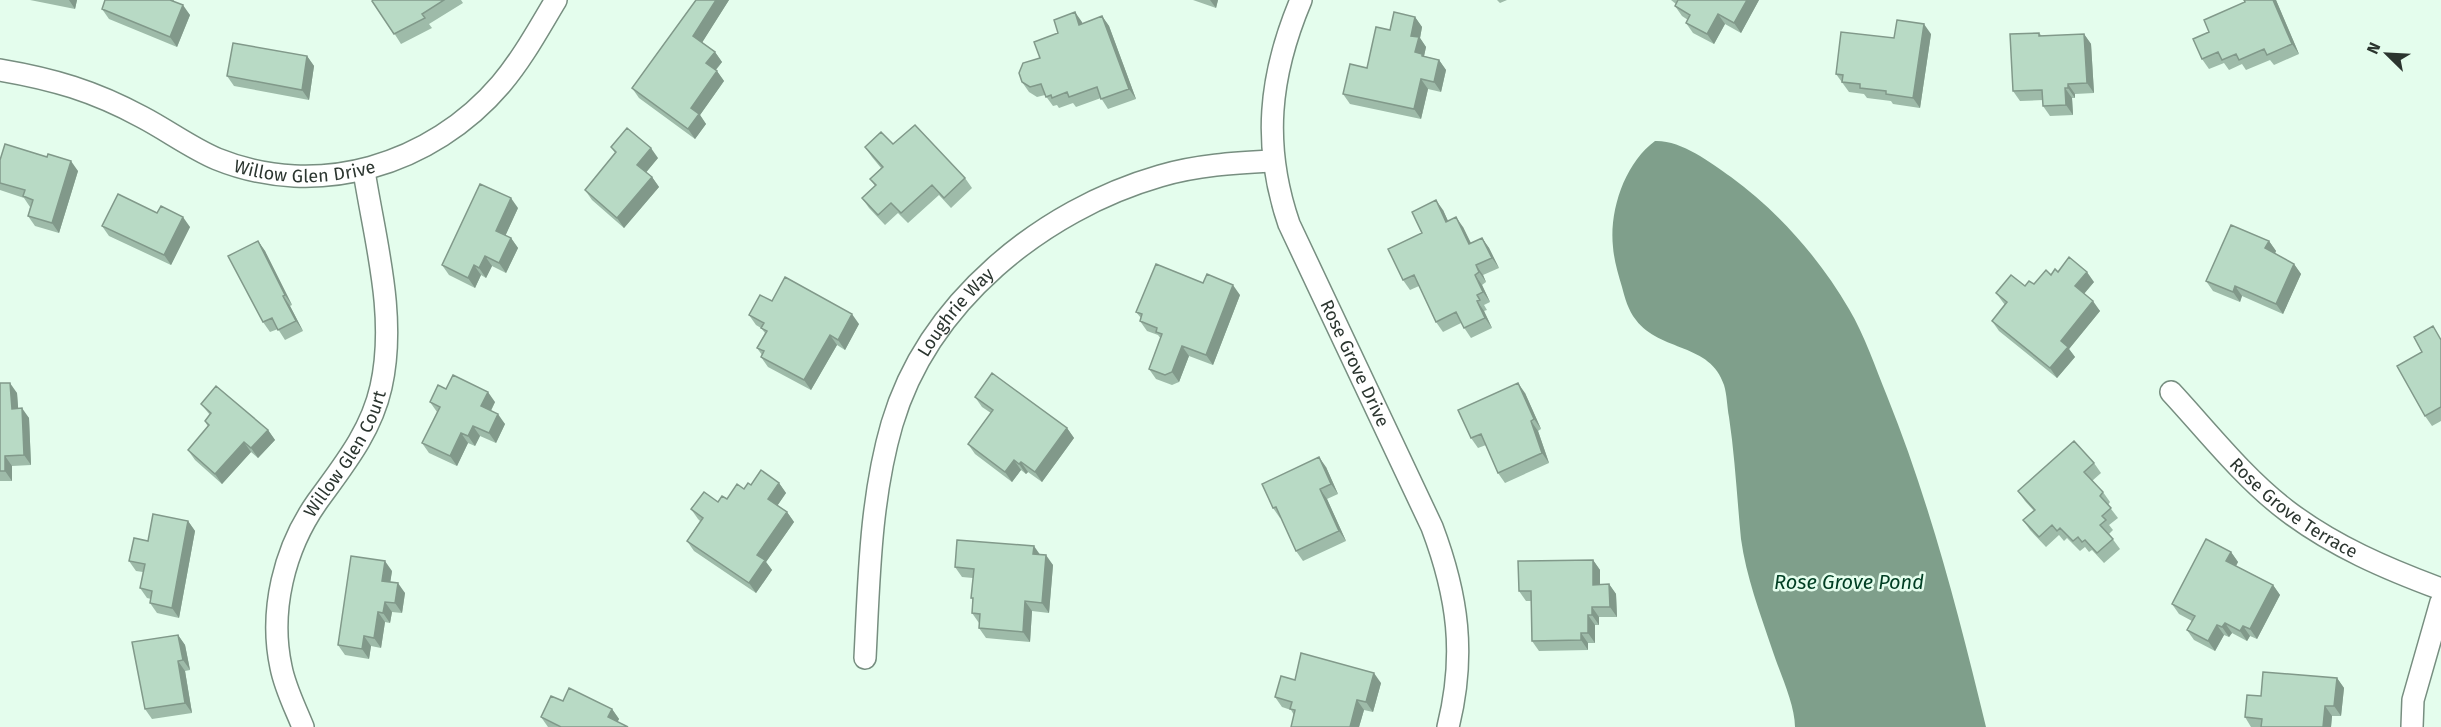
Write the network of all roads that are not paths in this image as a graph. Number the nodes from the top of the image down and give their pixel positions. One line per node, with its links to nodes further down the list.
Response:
1 (556, 0): 5 (street, Willow Glen Drive)
2 (1301, 0): 4 (street, Rose Grove Drive)
3 (0, 70): 5 (street, Willow Glen Drive)
4 (1272, 161): 9 (street, Loughrie Way); 11 (street, Rose Grove Drive)
5 (364, 171): 10 (street, Willow Glen Court)
6 (2171, 392): 7 (street, Rose Grove Terrace)
7 (2441, 589)
8 (2441, 602): 12 (street)
9 (865, 658)
10 (303, 727)
11 (1448, 727)
12 (2412, 727)

